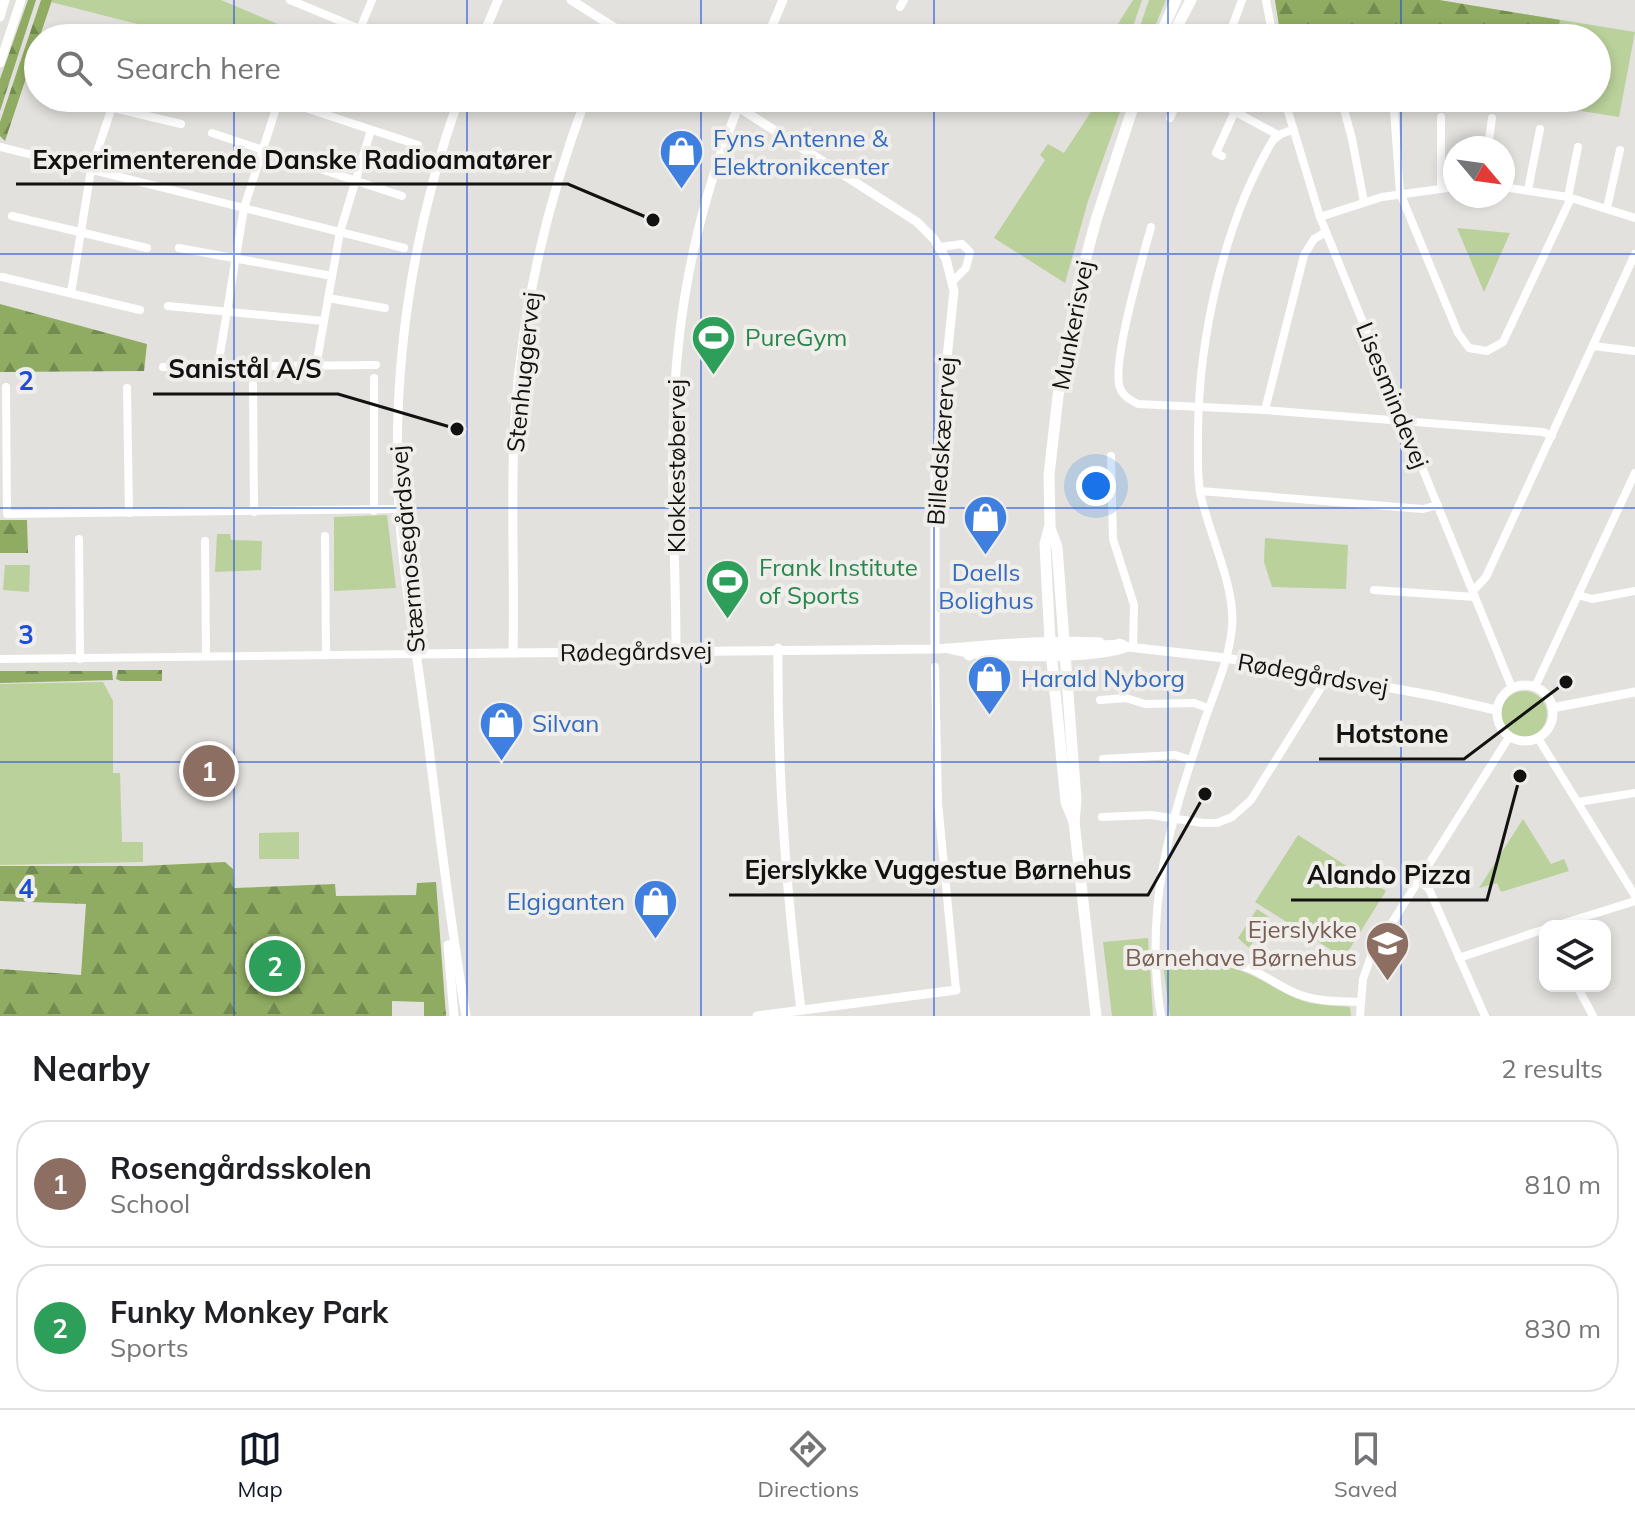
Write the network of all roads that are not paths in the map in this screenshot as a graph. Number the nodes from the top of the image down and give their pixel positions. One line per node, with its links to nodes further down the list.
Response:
1 (5, 0): 12 (street)
2 (21, 0): 22 (street)
3 (290, 0): 13 (street)
4 (372, 0): 14 (street)
5 (498, 0): 15 (street)
6 (571, 0): 16 (street)
7 (783, 0): 17 (street)
8 (1176, 0): 18 (main road)
9 (1191, 0): 19 (main road)
10 (1242, 0): 20 (street)
11 (1266, 0): 21 (street)
12 (0, 17)
13 (348, 24)
14 (362, 24)
15 (488, 24)
16 (602, 24)
17 (773, 24)
18 (1165, 24)
19 (1178, 24)
20 (1233, 24)
21 (1270, 24)
22 (0, 63)
23 (111, 112): 54 (street)
24 (129, 112): 41 (street)
25 (273, 112): 51 (street)
26 (316, 112): 43 (street)
27 (454, 112): 106 (street, Stærmosegårdsvej)
28 (581, 112): 123 (street, Stenhuggervej)
29 (737, 112): 122 (street, Klokkestøbervej)
30 (753, 112): 72 (street, Billedskærervej)
31 (1133, 112): 110 (main road, Munkerisvej)
32 (1173, 112): 39 (street)
33 (1235, 112): 53 (street)
34 (1237, 112): 46 (street)
35 (1288, 112): 44 (street, Lisesmindevej)
36 (1345, 112): 62 (street)
37 (1394, 112): 59 (street)
38 (1441, 117): 56 (street)
39 (1170, 118)
40 (1492, 118): 47 (street)
41 (181, 124)
42 (1540, 129): 58 (street)
43 (371, 130): 48 (street); 55 (street)
44 (1292, 130): 46 (street); 66 (street, Lisesmindevej)
45 (212, 133): 51 (street)
46 (1278, 135): 98 (street)
47 (1490, 136)
48 (418, 145)
49 (0, 147): 54 (street)
50 (1578, 147): 61 (street)
51 (263, 150): 55 (street); 63 (street)
52 (1620, 150): 64 (street)
53 (1222, 156)
54 (91, 170): 63 (street); 71 (street)
55 (355, 181): 60 (street); 69 (street)
56 (1441, 188): 59 (street)
57 (1515, 188): 58 (street)
58 (1528, 190): 61 (street)
59 (1400, 193): 61 (street); 62 (street)
60 (402, 196)
61 (1570, 197): 64 (street)
62 (1364, 202): 66 (street)
63 (244, 208): 69 (street); 77 (street)
64 (1607, 208): 67 (street)
65 (12, 216): 71 (street)
66 (1320, 217): 70 (street, Lisesmindevej)
67 (1635, 218)
68 (1151, 227): 98 (street)
69 (340, 232): 75 (street); 78 (street)
70 (1326, 232): 99 (street); 100 (street, Lisesmindevej)
71 (81, 233): 73 (street); 81 (street)
72 (940, 247): 80 (street, Billedskærervej); 80 (street, Billedskærervej)
73 (147, 248)
74 (179, 248): 77 (street)
75 (404, 248)
76 (1635, 254): 88 (street)
77 (235, 260): 78 (street); 86 (street)
78 (332, 276): 82 (street)
79 (2, 277): 81 (street)
80 (953, 281): 120 (street, Billedskærervej)
81 (71, 293): 85 (street)
82 (328, 298): 84 (street); 87 (street)
83 (168, 306): 86 (street)
84 (385, 308)
85 (140, 310)
86 (227, 312): 87 (street); 91 (street)
87 (324, 321): 92 (street)
88 (1593, 346): 89 (street); 101 (street)
89 (1635, 351)
90 (376, 365): 92 (street)
91 (218, 366): 92 (street); 93 (street)
92 (316, 366)
93 (163, 367)
94 (374, 378): 107 (street)
95 (253, 384): 108 (street)
96 (6, 387): 109 (street)
97 (127, 388): 109 (street)
98 (1198, 406): 99 (street); 104 (street)
99 (1265, 410): 100 (street)
100 (1404, 421): 101 (street); 105 (street, Lisesmindevej)
101 (1552, 436): 116 (street)
102 (1111, 456): 118 (street)
103 (1635, 473): 117 (street)
104 (1200, 491): 105 (street); 128 (street)
105 (1438, 505): 116 (street, Lisesmindevej)
106 (399, 509): 107 (street); 124 (street, Stærmosegårdsvej)
107 (374, 511): 108 (street)
108 (254, 512): 109 (street)
109 (129, 513)
110 (1050, 525): 121 (main road, Munkerisvej); 121 (main road, Munkerisvej)
111 (325, 536): 125 (street)
112 (79, 539): 130 (street)
113 (205, 541): 127 (street)
114 (1374, 590): 116 (street)
115 (1635, 591): 117 (street)
116 (1474, 594): 134 (street, Lisesmindevej)
117 (1578, 595): 133 (street)
118 (1128, 647): 121 (main road); 128 (street, Rødegårdsvej)
119 (778, 648): 120 (street, Rødegårdsvej); 122 (street, Rødegårdsvej); 159 (street)
120 (940, 648): 121 (street, Rødegårdsvej); 126 (street, Rødegårdsvej)
121 (1058, 648): 126 (main road); 148 (main road, Munkerisvej); 148 (main road, Munkerisvej)
122 (676, 651): 123 (street, Rødegårdsvej)
123 (513, 653): 124 (street, Rødegårdsvej)
124 (417, 654): 125 (street, Rødegårdsvej); 151 (street, Stærmosegårdsvej)
125 (326, 655): 127 (street, Rødegårdsvej)
126 (969, 655)
127 (206, 656): 130 (street, Rødegårdsvej)
128 (1226, 658): 132 (street, Rødegårdsvej); 137 (street)
129 (0, 659): 130 (street, Rødegårdsvej)
130 (80, 659)
131 (935, 667): 156 (street)
132 (1327, 678): 139 (street, Rødegårdsvej); 147 (street)
133 (1535, 687): 134 (street); 138 (street)
134 (1512, 688): 139 (street)
135 (1635, 692): 138 (street)
136 (1100, 700): 137 (street)
137 (1208, 708): 143 (street)
138 (1552, 708): 141 (street)
139 (1496, 710): 140 (street)
140 (1509, 737): 141 (street); 149 (street)
141 (1538, 738): 145 (street)
142 (1103, 759): 143 (street)
143 (1191, 760): 147 (street)
144 (1635, 793): 145 (street)
145 (1578, 802): 150 (street)
146 (1102, 817): 147 (street)
147 (1173, 817): 155 (street)
148 (1074, 822): 163 (main road, Munkerisvej)
149 (1418, 880): 154 (street); 158 (street)
150 (1635, 898): 152 (street)
151 (448, 910): 160 (street, Stærmosegårdsvej); 161 (street, Stærmosegårdsvej)
152 (1572, 920)
153 (1539, 931): 154 (street)
154 (1459, 958): 166 (street)
155 (1155, 960): 158 (street); 164 (street)
156 (956, 990): 159 (street)
157 (1580, 992): 167 (street)
158 (1359, 1002): 165 (street)
159 (801, 1010): 162 (street)
160 (457, 1016)
161 (466, 1016)
162 (757, 1016)
163 (1096, 1016)
164 (1161, 1016)
165 (1360, 1016)
166 (1485, 1016)
167 (1593, 1016)

